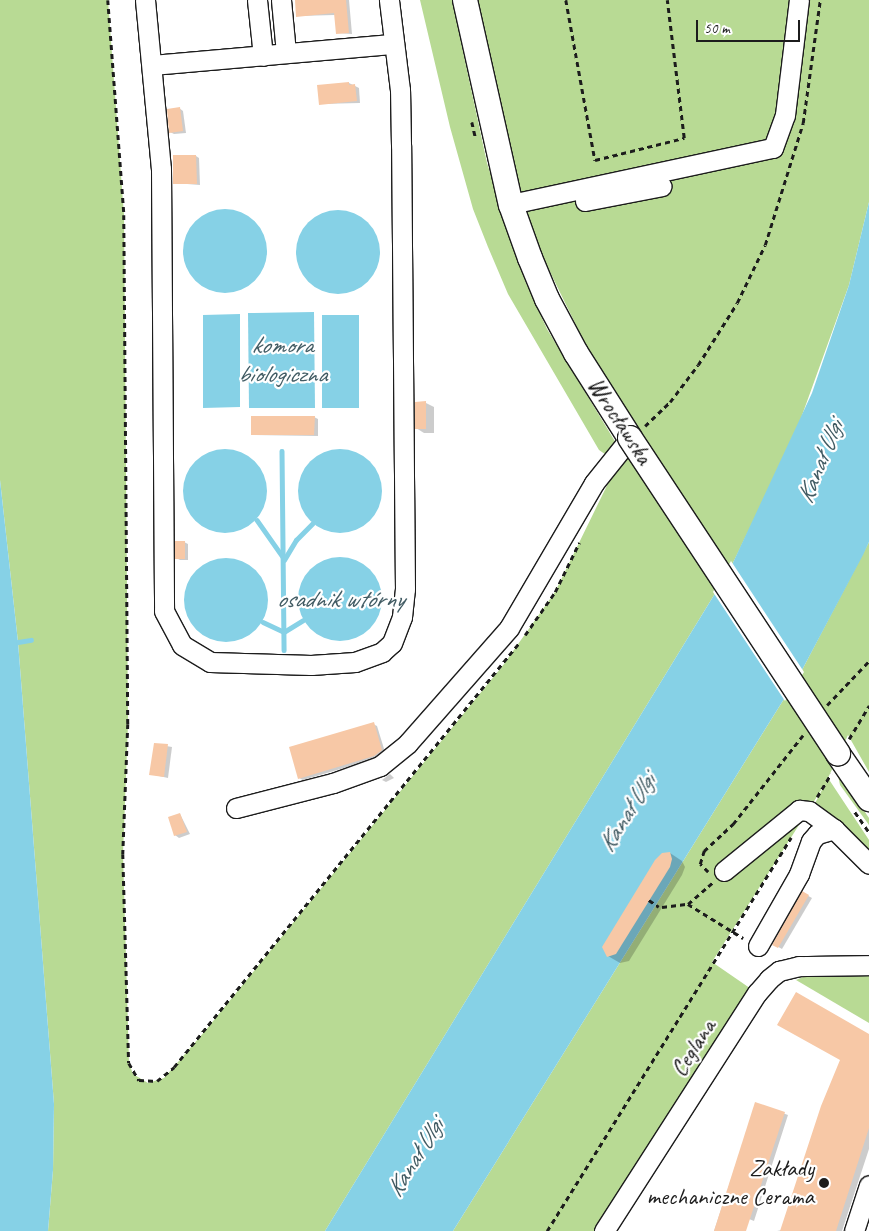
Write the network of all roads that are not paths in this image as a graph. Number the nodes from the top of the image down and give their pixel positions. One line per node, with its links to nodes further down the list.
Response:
1 (145, 0): 10 (street)
2 (257, 0): 9 (street)
3 (281, 0): 8 (street)
4 (390, 0): 7 (street)
5 (465, 0): 12 (main road, Wrocławska)
6 (799, 0): 12 (street)
7 (394, 44): 8 (street); 10 (street)
8 (286, 54): 9 (street)
9 (263, 56): 10 (street)
10 (152, 65)
11 (662, 186): 12 (street)
12 (513, 209): 13 (main road, Wrocławska)
13 (634, 434): 14 (main road, Wrocławska, bridge); 15 (street)
14 (869, 799)
15 (236, 808)
16 (834, 829): 17 (street); 18 (street); 19 (street)
17 (869, 864)
18 (724, 871)
19 (758, 946)
20 (869, 964): 22 (street, Ceglana)
21 (869, 1185): 23 (street)
22 (604, 1231)
23 (854, 1231)

